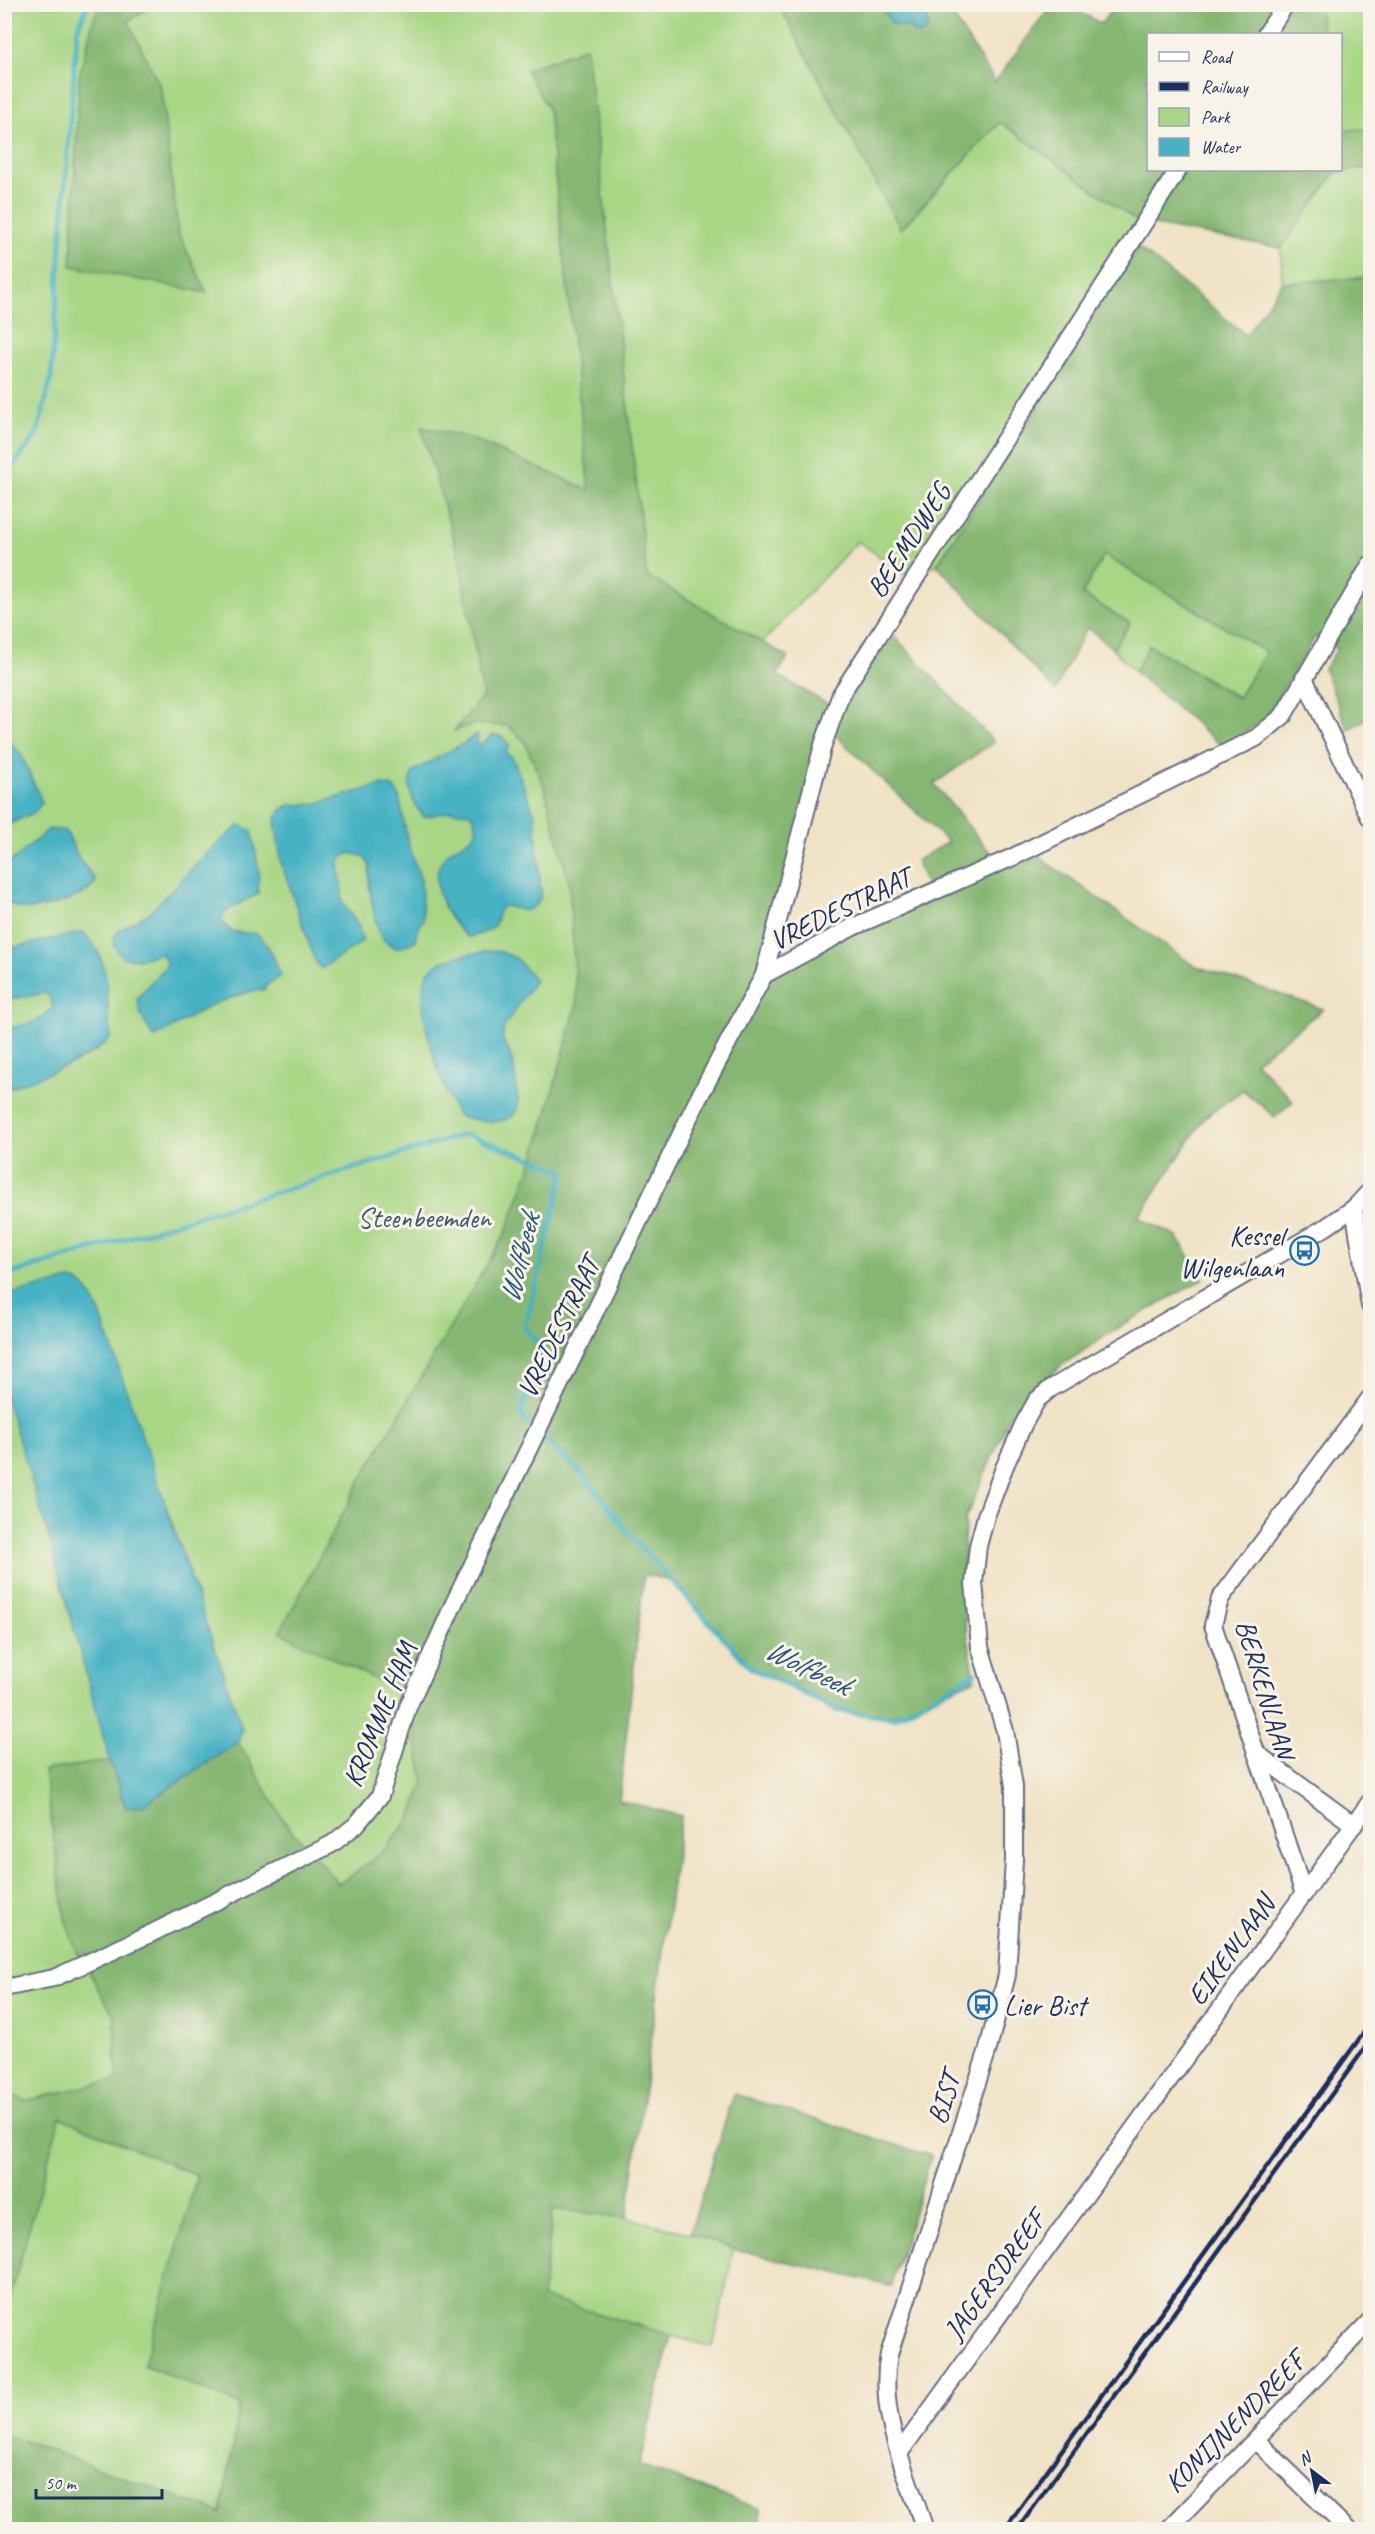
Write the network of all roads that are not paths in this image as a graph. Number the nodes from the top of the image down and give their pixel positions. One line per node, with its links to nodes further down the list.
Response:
1 (1286, 4): 2 (street)
2 (1267, 33)
3 (1177, 171): 9 (street, BEEMDWEG)
4 (1371, 565): 5 (street, VREDESTRAAT)
5 (1304, 678): 6 (street, VREDESTRAAT); 7 (street)
6 (1290, 702): 7 (street); 9 (street, VREDESTRAAT)
7 (1321, 717): 8 (street)
8 (1371, 818)
9 (764, 975): 14 (street, VREDESTRAAT)
10 (1371, 1191): 11 (street, BIST)
11 (1354, 1208): 12 (street); 23 (street, BIST)
12 (1371, 1306)
13 (1371, 1398): 15 (street, BERKENLAAN)
14 (537, 1431): 19 (street, KROMME HAM)
15 (1256, 1752): 17 (street); 18 (street, BERKENLAAN)
16 (1371, 1802): 17 (street, EIKENLAAN)
17 (1353, 1825): 18 (street, EIKENLAAN)
18 (1304, 1894): 20 (street, EIKENLAAN)
19 (4, 1988)
20 (1132, 2130): 23 (street, JAGERSDREEF)
21 (1371, 2321): 22 (street, KONIJNENDREEF)
22 (1256, 2440): 25 (street, KONIJNENDREEF); 26 (street)
23 (900, 2452): 24 (street, BIST)
24 (926, 2529)
25 (1168, 2529)
26 (1348, 2529)

